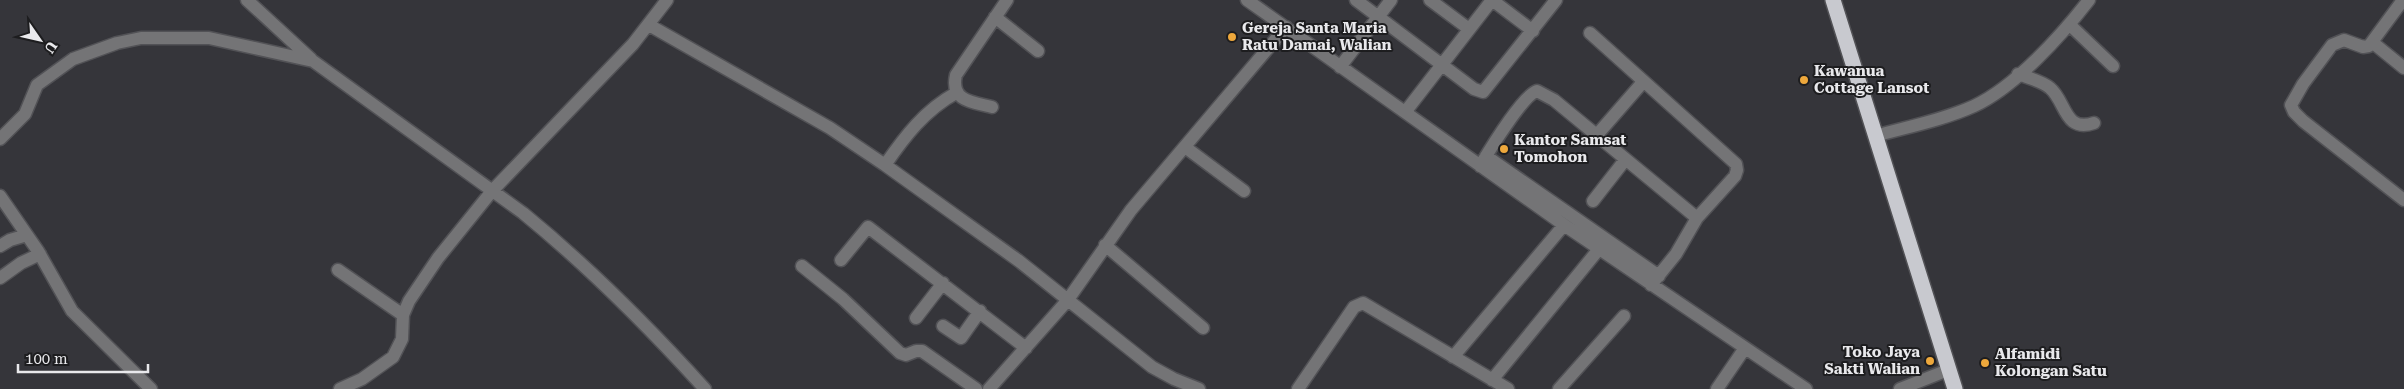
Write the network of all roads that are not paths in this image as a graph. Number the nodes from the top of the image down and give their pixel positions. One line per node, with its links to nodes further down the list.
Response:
1 (247, 0): 23 (street)
2 (667, 0): 15 (street)
3 (1007, 0): 13 (street)
4 (1247, 0): 17 (street)
5 (1356, 0): 14 (street)
6 (1391, 0): 14 (street)
7 (1430, 0): 18 (street)
8 (1492, 0): 18 (street); 19 (street)
9 (1556, 0): 19 (street)
10 (1833, 0): 35 (highway)
11 (2089, 0): 16 (street)
12 (2403, 0): 21 (street)
13 (995, 17): 22 (street); 30 (street)
14 (1378, 17): 24 (street); 26 (street)
15 (649, 25): 40 (street); 41 (street)
16 (2070, 25): 25 (street); 28 (street)
17 (1286, 27): 26 (street); 37 (street)
18 (1469, 29): 24 (street)
19 (1534, 31): 24 (street)
20 (1590, 33): 29 (street)
21 (2372, 42): 27 (street); 44 (street)
22 (1038, 51)
23 (313, 61): 36 (street); 41 (street)
24 (1441, 64): 32 (street)
25 (2113, 66)
26 (1340, 67): 32 (street)
27 (2404, 68)
28 (2018, 74): 33 (street); 35 (street)
29 (1643, 82): 34 (street); 46 (street)
30 (956, 93): 31 (street); 40 (street)
31 (992, 107)
32 (1406, 111): 39 (street)
33 (2094, 123)
34 (1596, 136): 38 (street); 39 (street)
35 (1875, 136): 69 (highway)
36 (0, 139)
37 (1185, 147): 42 (street); 50 (street)
38 (1625, 160): 45 (street); 46 (street)
39 (1483, 161): 47 (street); 57 (street)
40 (885, 165): 59 (street)
41 (492, 191): 61 (street); 74 (street)
42 (1244, 191)
43 (0, 196): 48 (street)
44 (2404, 200)
45 (1593, 201)
46 (1697, 218): 57 (street)
47 (1564, 225): 51 (street); 68 (street)
48 (27, 236): 49 (street); 52 (street)
49 (0, 246)
50 (1104, 246): 59 (street); 65 (street)
51 (1599, 249): 57 (street); 70 (street)
52 (40, 254): 56 (street); 72 (street)
53 (841, 260): 58 (street)
54 (802, 266): 75 (street)
55 (338, 270): 61 (street)
56 (0, 278)
57 (1655, 280): 67 (street)
58 (943, 283): 60 (street); 63 (street)
59 (1067, 301): 66 (street); 71 (street)
60 (980, 311): 64 (street); 66 (street)
61 (403, 316): 73 (street)
62 (1624, 316): 80 (street)
63 (916, 318)
64 (944, 326)
65 (1203, 328)
66 (1026, 348): 76 (street)
67 (1745, 348): 81 (street); 82 (street)
68 (1453, 357): 70 (street); 78 (street)
69 (1948, 370): 83 (street); 84 (highway)
70 (1492, 380): 79 (street)
71 (1170, 384): 77 (street)
72 (151, 389)
73 (340, 389)
74 (705, 389)
75 (976, 389)
76 (990, 389)
77 (1199, 389)
78 (1298, 389)
79 (1508, 389)
80 (1559, 389)
81 (1717, 389)
82 (1806, 389)
83 (1900, 389)
84 (1955, 389)

